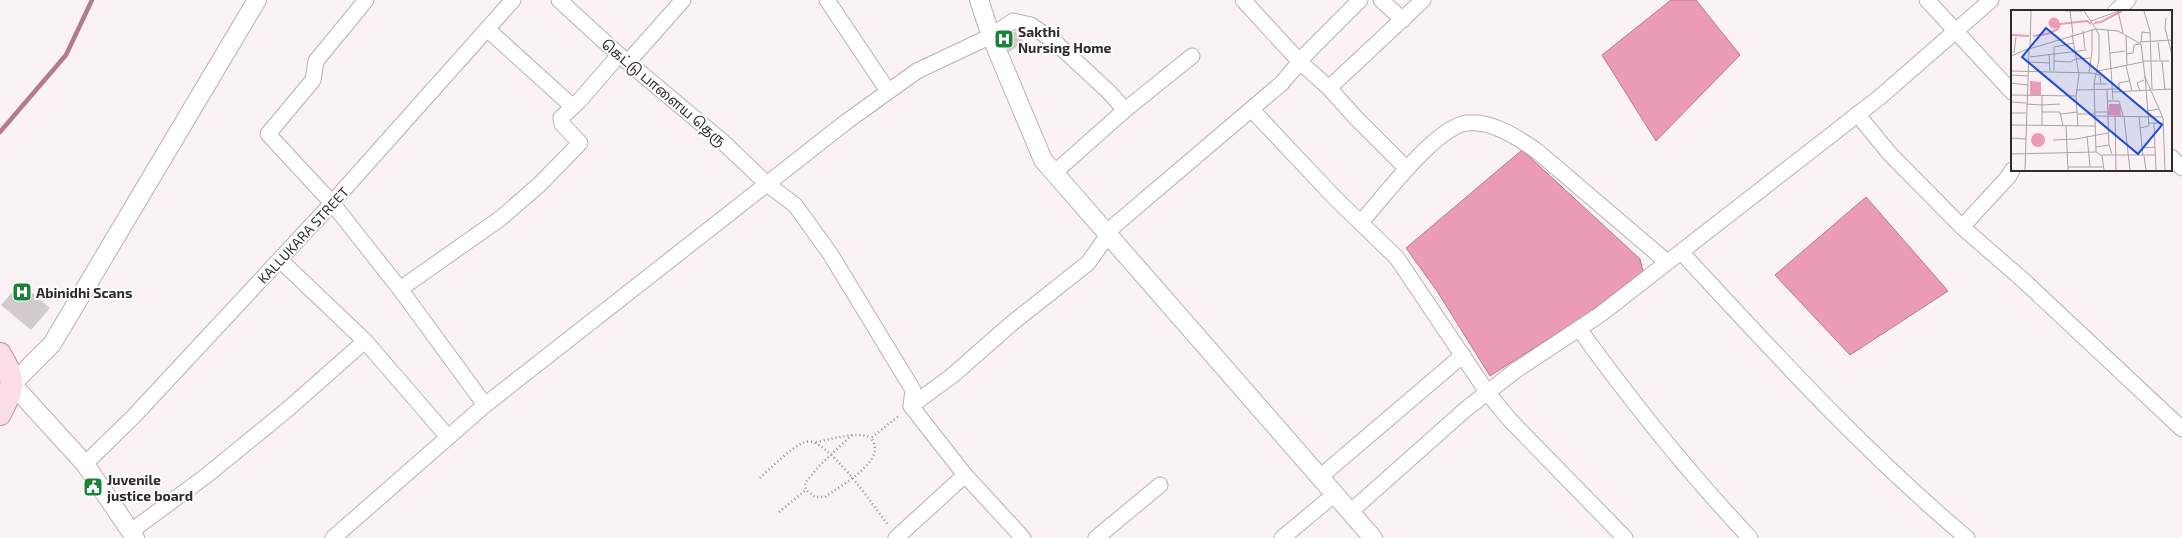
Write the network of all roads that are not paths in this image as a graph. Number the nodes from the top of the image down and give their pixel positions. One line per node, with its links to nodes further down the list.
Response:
1 (257, 0): 48 (street)
2 (366, 0): 36 (street)
3 (514, 0): 17 (street, KALLUKARA STREET)
4 (684, 0): 21 (street)
5 (827, 0): 24 (street)
6 (979, 0): 19 (street)
7 (1243, 0): 22 (street)
8 (1360, 0): 22 (street)
9 (1382, 0): 16 (street)
10 (1423, 0): 16 (street)
11 (1927, 0): 18 (street)
12 (1991, 0): 18 (street)
13 (2128, 0): 15 (street)
14 (565, 2): 21 (street, கெட்டு பாளைய தெரு)
15 (2117, 10)
16 (1403, 20): 23 (street)
17 (487, 30): 26 (street); 36 (street, KALLUKARA STREET)
18 (1956, 30): 25 (street); 29 (street)
19 (991, 36): 24 (street); 27 (street); 34 (street)
20 (1192, 56): 27 (street)
21 (624, 58): 26 (street); 35 (street, கெட்டு பாளைய தெரு)
22 (1300, 62): 23 (street); 28 (street)
23 (1329, 88): 32 (street)
24 (888, 91): 35 (street)
25 (2011, 91)
26 (572, 106): 43 (street)
27 (1125, 110): 34 (street)
28 (1252, 110): 37 (street); 39 (street)
29 (1856, 114): 38 (street); 40 (street)
30 (2172, 158): 31 (street)
31 (2182, 168)
32 (1407, 169): 37 (street); 42 (street)
33 (2012, 171): 38 (street)
34 (1054, 173): 39 (street)
35 (767, 184): 50 (street); 51 (street, கெட்டு பாளைய தெரு)
36 (332, 203): 41 (street, KALLUKARA STREET); 43 (street)
37 (1361, 222): 47 (street)
38 (1962, 227): 53 (street)
39 (1108, 235): 51 (street); 57 (street)
40 (1681, 252): 42 (street); 70 (street)
41 (280, 260): 45 (street); 55 (street, KALLUKARA STREET)
42 (1667, 262): 44 (street)
43 (400, 289): 50 (street)
44 (1579, 329): 49 (street); 69 (street)
45 (365, 341): 54 (street); 61 (street)
46 (0, 354): 48 (main road)
47 (1463, 355): 49 (street); 57 (street)
48 (12, 384): 52 (main road); 55 (street)
49 (1487, 392): 60 (street); 68 (street)
50 (485, 405): 54 (street)
51 (911, 406): 56 (street)
52 (0, 414)
53 (2182, 429)
54 (448, 437): 63 (street)
55 (85, 464): 61 (street)
56 (965, 475): 62 (street); 64 (street)
57 (1320, 477): 59 (street)
58 (1160, 484): 65 (street)
59 (1335, 494): 60 (street); 66 (street)
60 (1350, 512): 67 (street)
61 (133, 535)
62 (896, 537)
63 (333, 538)
64 (1023, 538)
65 (1096, 538)
66 (1282, 538)
67 (1373, 538)
68 (1625, 538)
69 (1750, 538)
70 (1967, 538)

